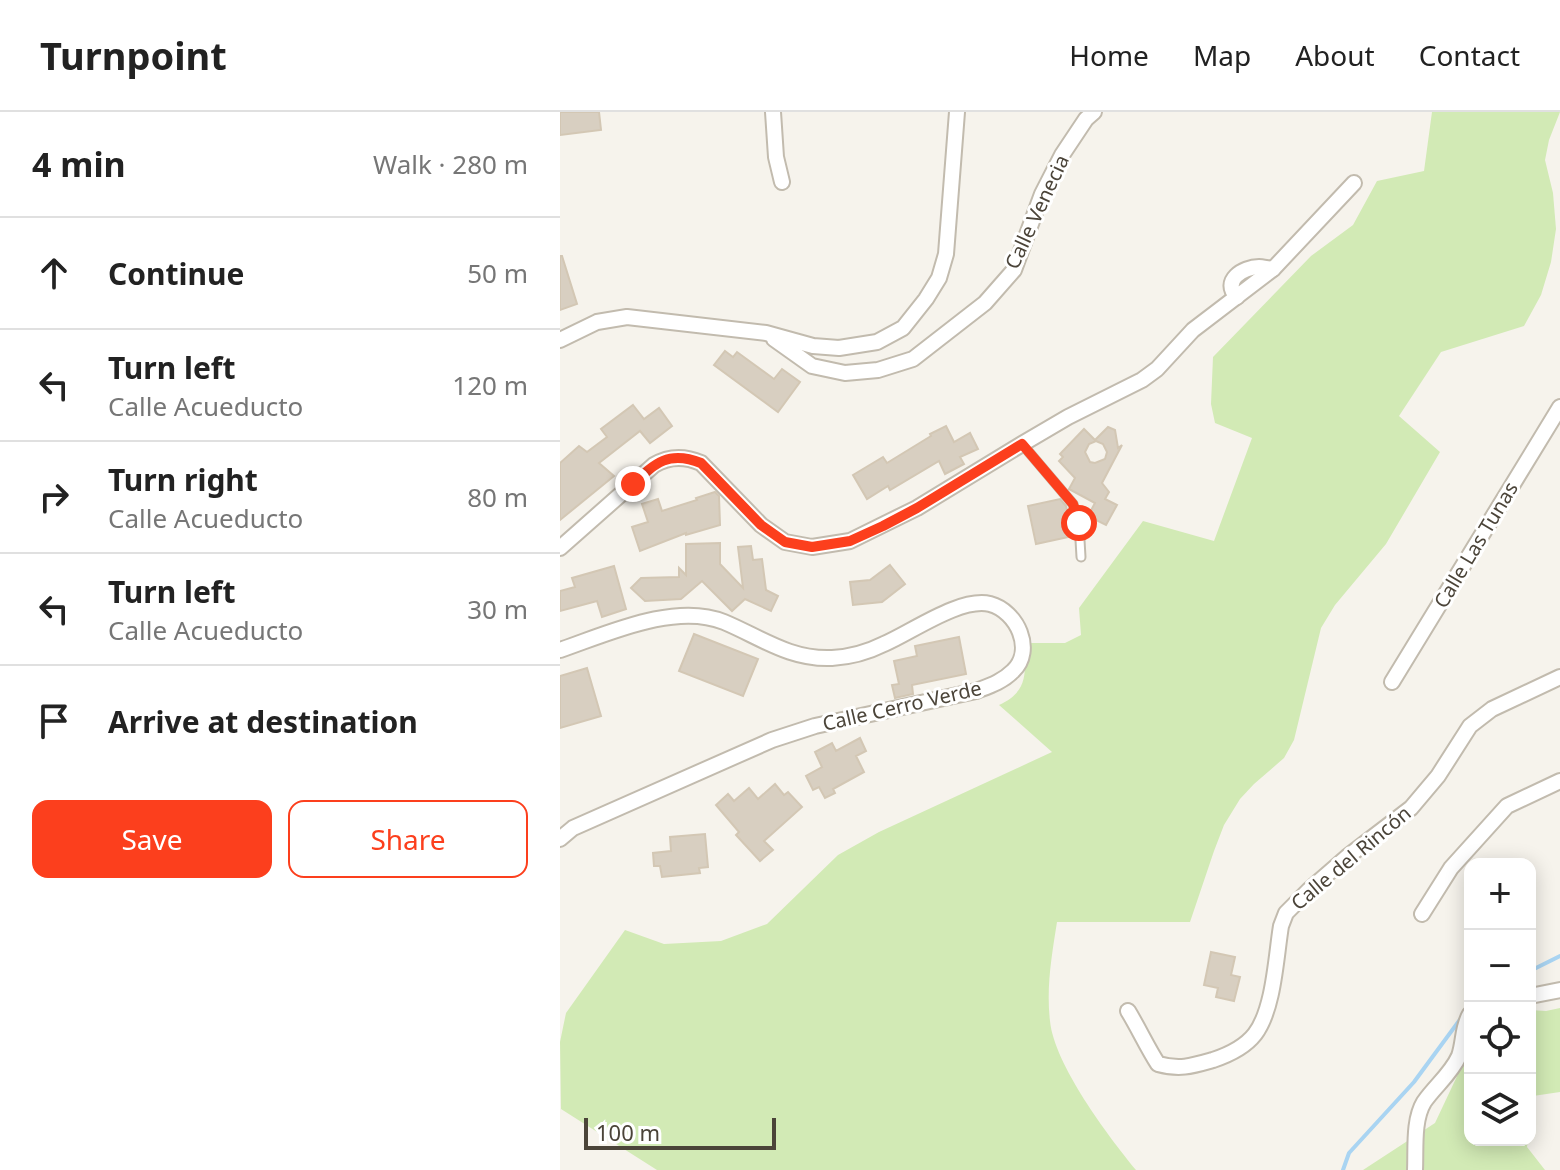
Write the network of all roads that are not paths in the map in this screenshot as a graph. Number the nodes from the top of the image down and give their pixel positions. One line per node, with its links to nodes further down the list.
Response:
1 (773, 112): 4 (street)
2 (957, 112): 6 (street)
3 (1094, 112): 6 (street, Calle Venecia)
4 (782, 182)
5 (1354, 183): 9 (street)
6 (766, 333): 7 (street)
7 (560, 340)
8 (1560, 407): 14 (street, Calle Las Tunas)
9 (1022, 444): 10 (street); 11 (lane)
10 (560, 548)
11 (1081, 557)
12 (560, 650): 16 (street, Calle Cerro Verde)
13 (1560, 677): 20 (street, Calle del Rincón)
14 (1392, 682)
15 (1560, 781): 17 (street)
16 (560, 839)
17 (1422, 914)
18 (1560, 990): 19 (street)
19 (1536, 995)
20 (1128, 1011)
21 (1464, 1026): 22 (street)
22 (1415, 1170)

